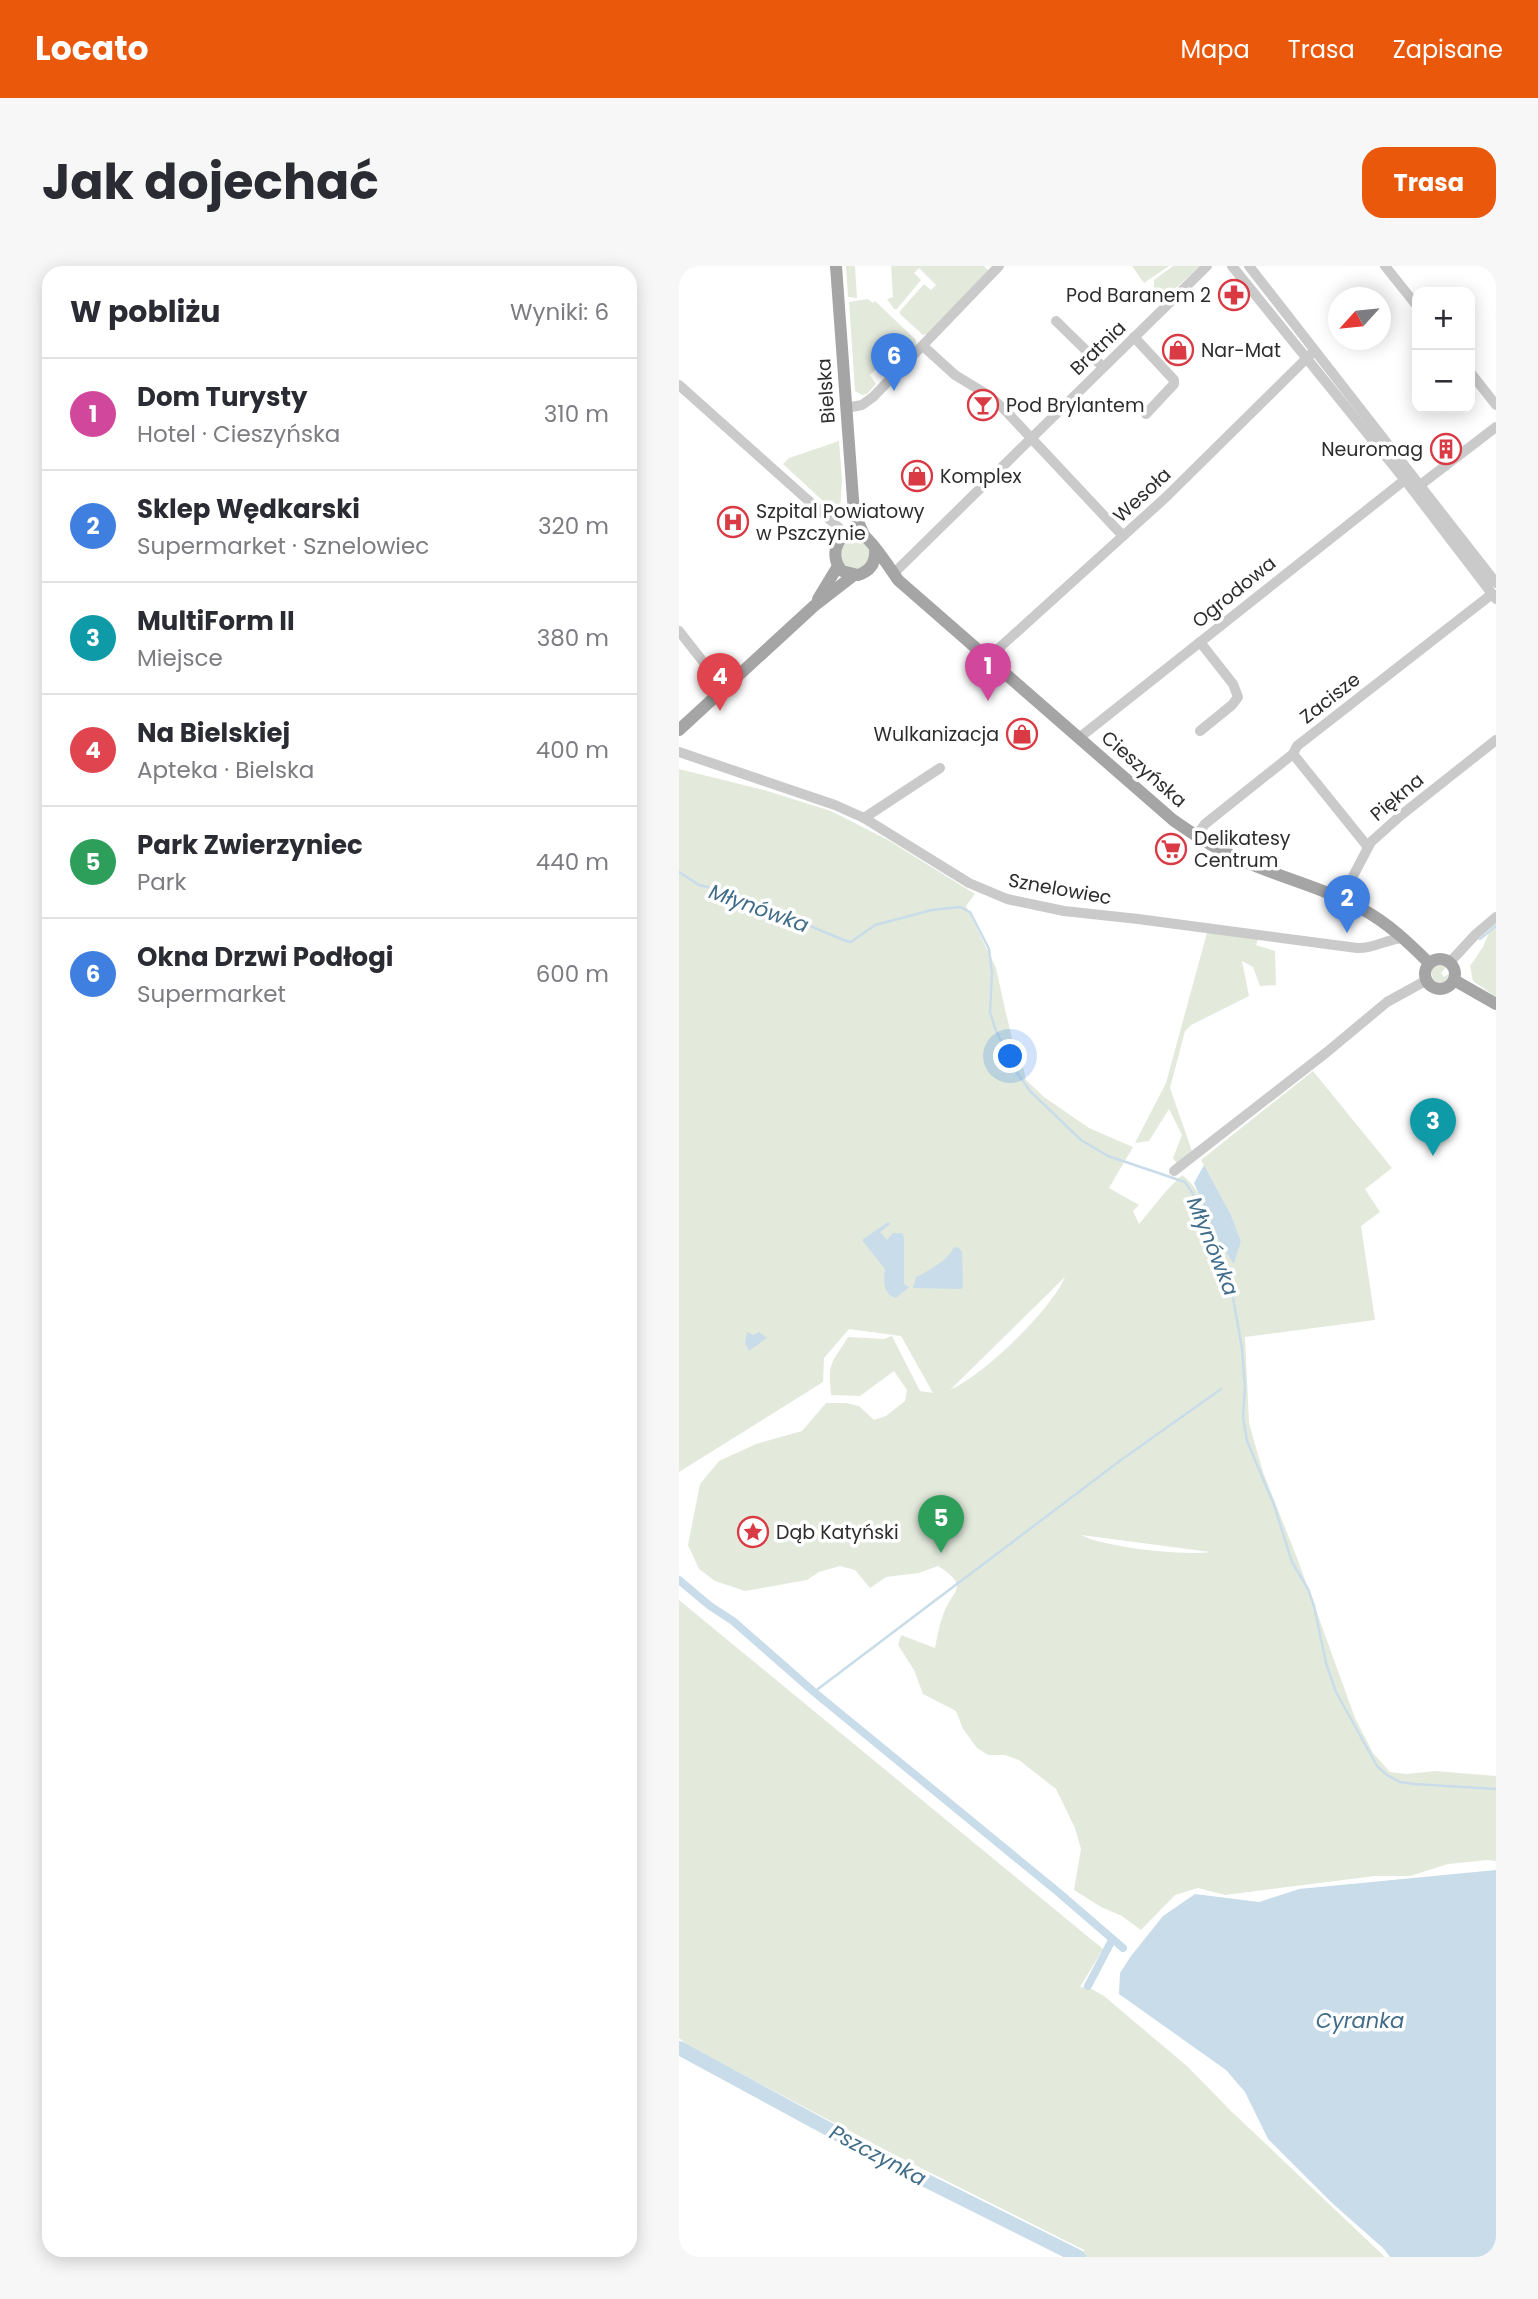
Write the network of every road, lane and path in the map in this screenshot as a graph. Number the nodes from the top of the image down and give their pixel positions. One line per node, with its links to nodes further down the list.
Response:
1 (836, 266): 16 (main road, Bielska)
2 (999, 266): 10 (street)
3 (1207, 266): 9 (street, Bratnia)
4 (1232, 266): 11 (street)
5 (1248, 266): 11 (street)
6 (1385, 266): 7 (street)
7 (1412, 300)
8 (1056, 321): 12 (street)
9 (1134, 337): 12 (street, Bratnia); 17 (street)
10 (923, 346): 16 (street); 19 (street)
11 (1310, 355): 20 (street); 23 (street, Wesoła)
12 (1103, 367): 19 (street, Bratnia)
13 (1475, 378): 15 (street)
14 (679, 384): 25 (street)
15 (1496, 405)
16 (846, 408): 22 (main road, Bielska)
17 (1146, 414)
18 (1496, 427): 21 (street)
19 (1031, 438): 23 (street); 29 (street, Bratnia)
20 (1408, 478): 21 (street); 33 (street, Ogrodowa)
21 (1416, 489): 30 (street)
22 (854, 513): 24 (main road, Bielska); 25 (main road, Bielska)
23 (1123, 536): 34 (street, Wesoła)
24 (866, 537): 25 (main road); 26 (main road)
25 (845, 538): 27 (main road)
26 (875, 550): 28 (main road); 29 (main road, Cieszyńska)
27 (838, 566): 28 (main road); 31 (main road)
28 (860, 573): 29 (main road, Cieszyńska); 31 (main road)
29 (896, 577): 34 (main road, Cieszyńska)
30 (1495, 592): 41 (street, Zacisze)
31 (814, 606): 35 (main road)
32 (679, 631): 35 (street)
33 (1200, 642): 37 (street); 38 (street, Ogrodowa)
34 (988, 658): 38 (main road, Cieszyńska)
35 (723, 687): 36 (main road)
36 (679, 730)
37 (1200, 731)
38 (1079, 738): 44 (main road, Cieszyńska)
39 (1496, 740): 45 (street, Piękna)
40 (679, 752): 43 (street, Sznelowiec)
41 (1293, 754): 44 (street, Zacisze); 45 (street)
42 (940, 768): 43 (street)
43 (864, 818): 50 (street, Sznelowiec)
44 (1196, 836): 46 (main road, Cieszyńska)
45 (1368, 847): 46 (street, Piękna)
46 (1341, 899): 48 (main road, Cieszyńska)
47 (1496, 917): 51 (street)
48 (1383, 922): 49 (main road, Cieszyńska); 50 (street)
49 (1403, 938): 50 (street, Sznelowiec); 52 (main road, Cieszyńska)
50 (1381, 943)
51 (1450, 962): 52 (main road); 54 (main road)
52 (1429, 963): 53 (main road)
53 (1427, 980): 54 (main road); 56 (street)
54 (1454, 980): 55 (main road)
55 (1496, 1004)
56 (1174, 1171)

